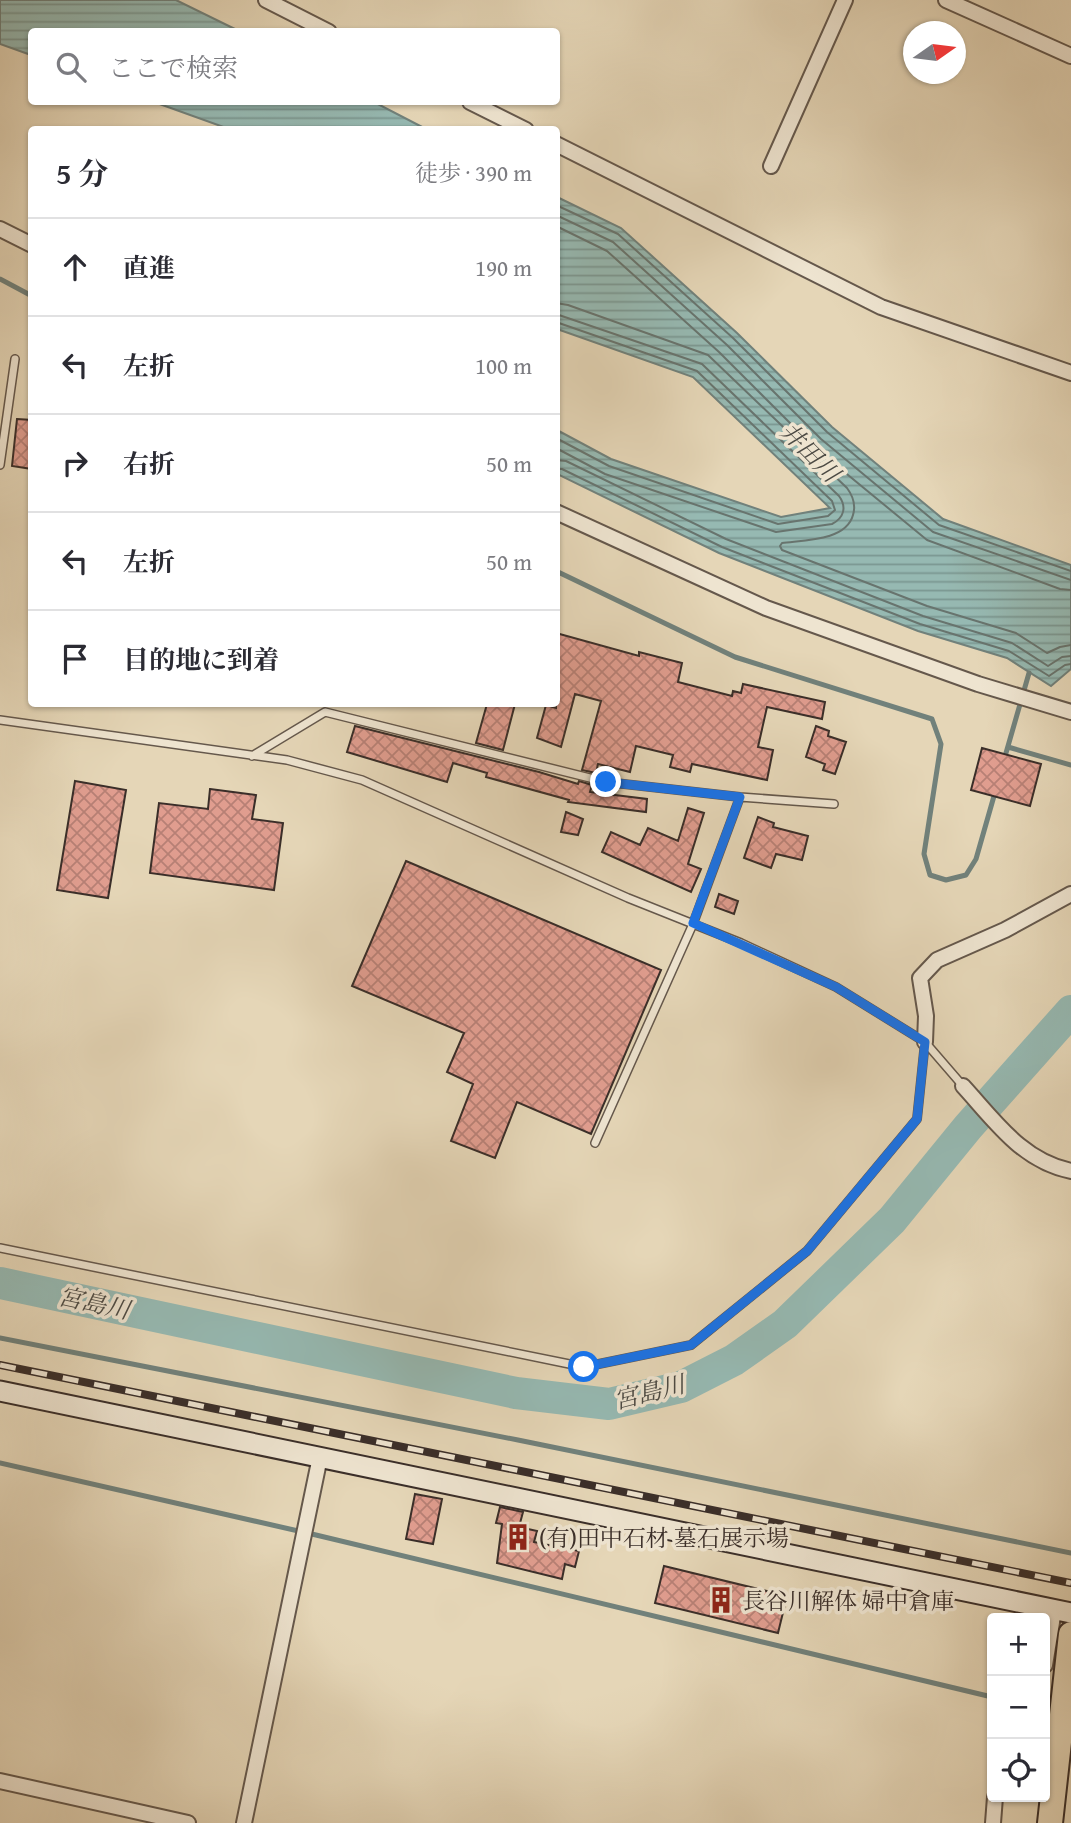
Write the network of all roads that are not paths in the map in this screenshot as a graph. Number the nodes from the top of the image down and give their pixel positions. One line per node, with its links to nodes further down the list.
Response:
1 (266, 0): 4 (street)
2 (845, 0): 9 (street)
3 (946, 0): 5 (street)
4 (322, 28)
5 (1071, 57)
6 (476, 105): 7 (street)
7 (518, 126)
8 (560, 146): 13 (street)
9 (771, 166)
10 (0, 229): 11 (street)
11 (28, 243)
12 (15, 359): 14 (lane)
13 (1071, 373)
14 (0, 465)
15 (560, 514): 16 (street)
16 (1071, 712)
17 (0, 720): 18 (lane)
18 (251, 756): 19 (lane); 22 (lane)
19 (740, 797): 20 (lane); 22 (lane)
20 (834, 804)
21 (1071, 894): 23 (street)
22 (693, 923): 23 (lane); 25 (lane)
23 (925, 1042): 24 (lane); 27 (lane)
24 (963, 1086): 26 (street)
25 (595, 1143)
26 (1071, 1171)
27 (0, 1248)
28 (0, 1391): 29 (street)
29 (320, 1457): 30 (street); 36 (street)
30 (1063, 1611): 32 (street)
31 (1071, 1634): 38 (highway)
32 (1050, 1650)
33 (0, 1782): 35 (street)
34 (995, 1802): 37 (street)
35 (188, 1823)
36 (244, 1823)
37 (993, 1823)
38 (1050, 1823)

